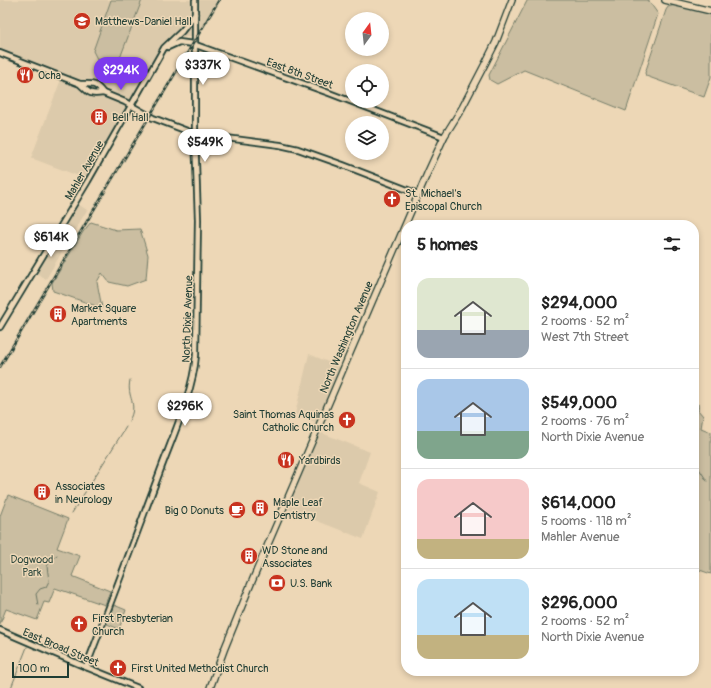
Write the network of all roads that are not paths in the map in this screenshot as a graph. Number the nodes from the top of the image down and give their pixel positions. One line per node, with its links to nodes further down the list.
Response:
1 (195, 0): 5 (street, North Dixie Avenue)
2 (512, 0): 15 (main road, North Washington Avenue)
3 (664, 0): 4 (main road)
4 (711, 11)
5 (195, 13): 6 (street, North Dixie Avenue); 9 (street, Mahler Avenue)
6 (195, 32): 7 (street); 8 (street, North Dixie Avenue)
7 (179, 42): 8 (street); 9 (street)
8 (195, 45): 14 (street, North Dixie Avenue); 15 (street, East 8th Street)
9 (164, 48): 13 (street, Mahler Avenue)
10 (0, 53): 11 (street)
11 (80, 84): 12 (street); 12 (street)
12 (103, 93): 13 (street)
13 (131, 105): 14 (street); 19 (street, Mahler Avenue)
14 (195, 134): 16 (street); 21 (street, North Dixie Avenue)
15 (444, 137): 16 (main road, North Washington Avenue)
16 (418, 194): 17 (main road, North Washington Avenue)
17 (407, 220)
18 (401, 234): 23 (main road, North Washington Avenue)
19 (0, 327)
20 (0, 630): 21 (street, East Broad Street)
21 (86, 668): 22 (street, East Broad Street)
22 (138, 688)
23 (210, 688)

